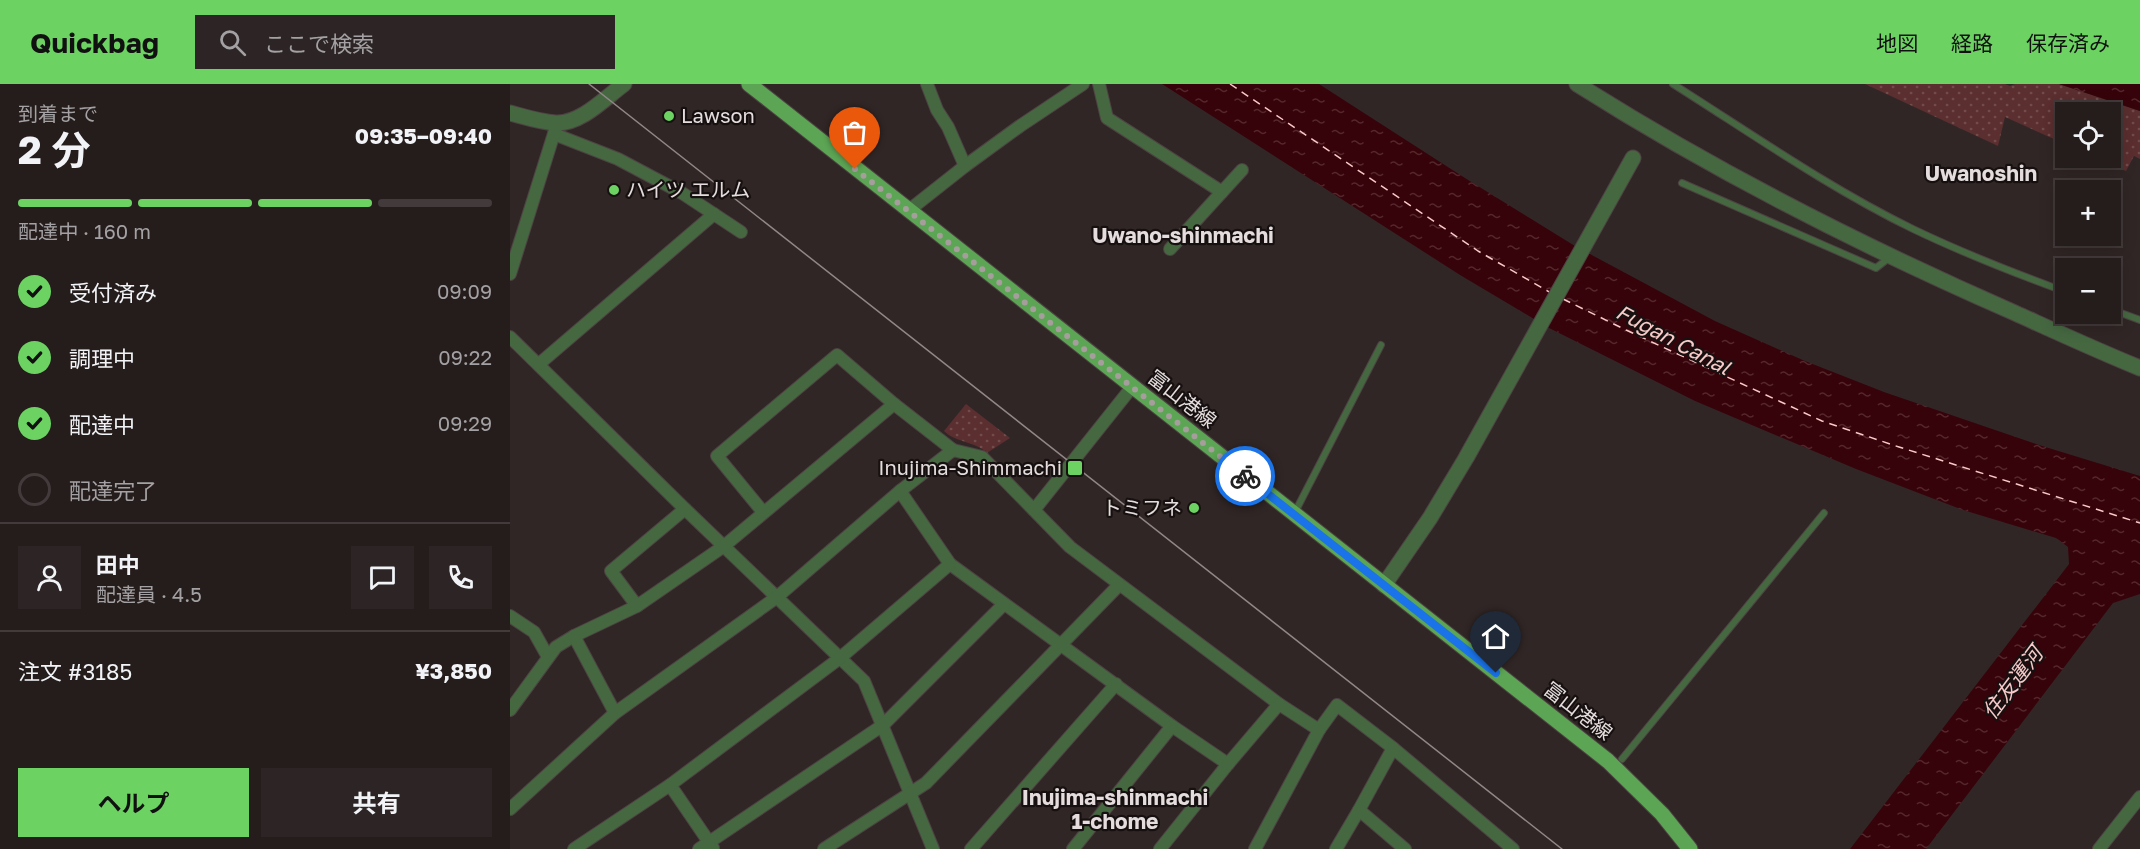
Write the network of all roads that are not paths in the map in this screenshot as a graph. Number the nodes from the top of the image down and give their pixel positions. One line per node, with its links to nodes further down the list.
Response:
1 (624, 84): 9 (street)
2 (749, 84): 15 (main road, 富山港線)
3 (927, 84): 11 (street)
4 (1083, 84): 11 (street)
5 (1100, 84): 14 (street)
6 (1576, 84): 19 (street)
7 (1673, 84): 21 (lane)
8 (510, 113): 9 (street)
9 (556, 129): 16 (street); 20 (street)
10 (1633, 158): 40 (street)
11 (965, 166): 15 (street)
12 (1242, 170): 14 (street)
13 (1682, 183): 19 (lane)
14 (1222, 192): 18 (street)
15 (908, 211): 28 (main road, 富山港線)
16 (714, 214): 17 (street); 26 (street)
17 (741, 232)
18 (1170, 249)
19 (1891, 256): 27 (street)
20 (510, 274)
21 (2055, 288)
22 (2121, 313): 23 (lane)
23 (2140, 320)
24 (510, 337): 26 (street)
25 (1381, 345): 36 (lane)
26 (539, 364): 32 (street)
27 (2140, 368)
28 (1132, 387): 33 (street); 36 (main road, 富山港線)
29 (894, 404): 30 (street); 34 (street); 34 (street)
30 (953, 450): 31 (street); 33 (street)
31 (900, 491): 38 (street); 41 (street)
32 (685, 509): 37 (street); 43 (street)
33 (1034, 510): 39 (street)
34 (763, 512): 37 (street)
35 (1824, 513): 57 (lane)
36 (1293, 514): 40 (main road, 富山港線)
37 (724, 546): 41 (street); 43 (street)
38 (950, 564): 42 (street); 48 (street)
39 (1119, 585): 46 (street); 50 (street)
40 (1384, 585): 75 (main road, 富山港線)
41 (777, 597): 48 (street); 52 (street)
42 (1004, 604): 46 (street); 53 (street)
43 (637, 606): 45 (street)
44 (510, 616): 47 (street)
45 (574, 636): 47 (street); 52 (street)
46 (1061, 645): 49 (street); 60 (street)
47 (548, 657): 51 (street)
48 (840, 658): 53 (street); 59 (street)
49 (1116, 684): 54 (street); 68 (street)
50 (1279, 704): 55 (street); 58 (street)
51 (510, 710)
52 (615, 712): 62 (street)
53 (883, 725): 60 (street); 64 (street)
54 (1172, 726): 58 (street); 69 (street)
55 (1319, 730): 56 (street); 71 (street)
56 (1393, 748): 63 (street); 74 (street)
57 (1623, 759)
58 (1228, 764): 70 (street)
59 (670, 785): 64 (street); 65 (street)
60 (910, 792): 66 (street); 67 (street)
61 (2140, 797): 76 (street)
62 (510, 809)
63 (1359, 810): 72 (street); 73 (street)
64 (708, 847)
65 (573, 849)
66 (824, 849)
67 (933, 849)
68 (971, 849)
69 (1073, 849)
70 (1160, 849)
71 (1255, 849)
72 (1336, 849)
73 (1405, 849)
74 (1513, 849)
75 (1690, 849)
76 (2099, 849)

